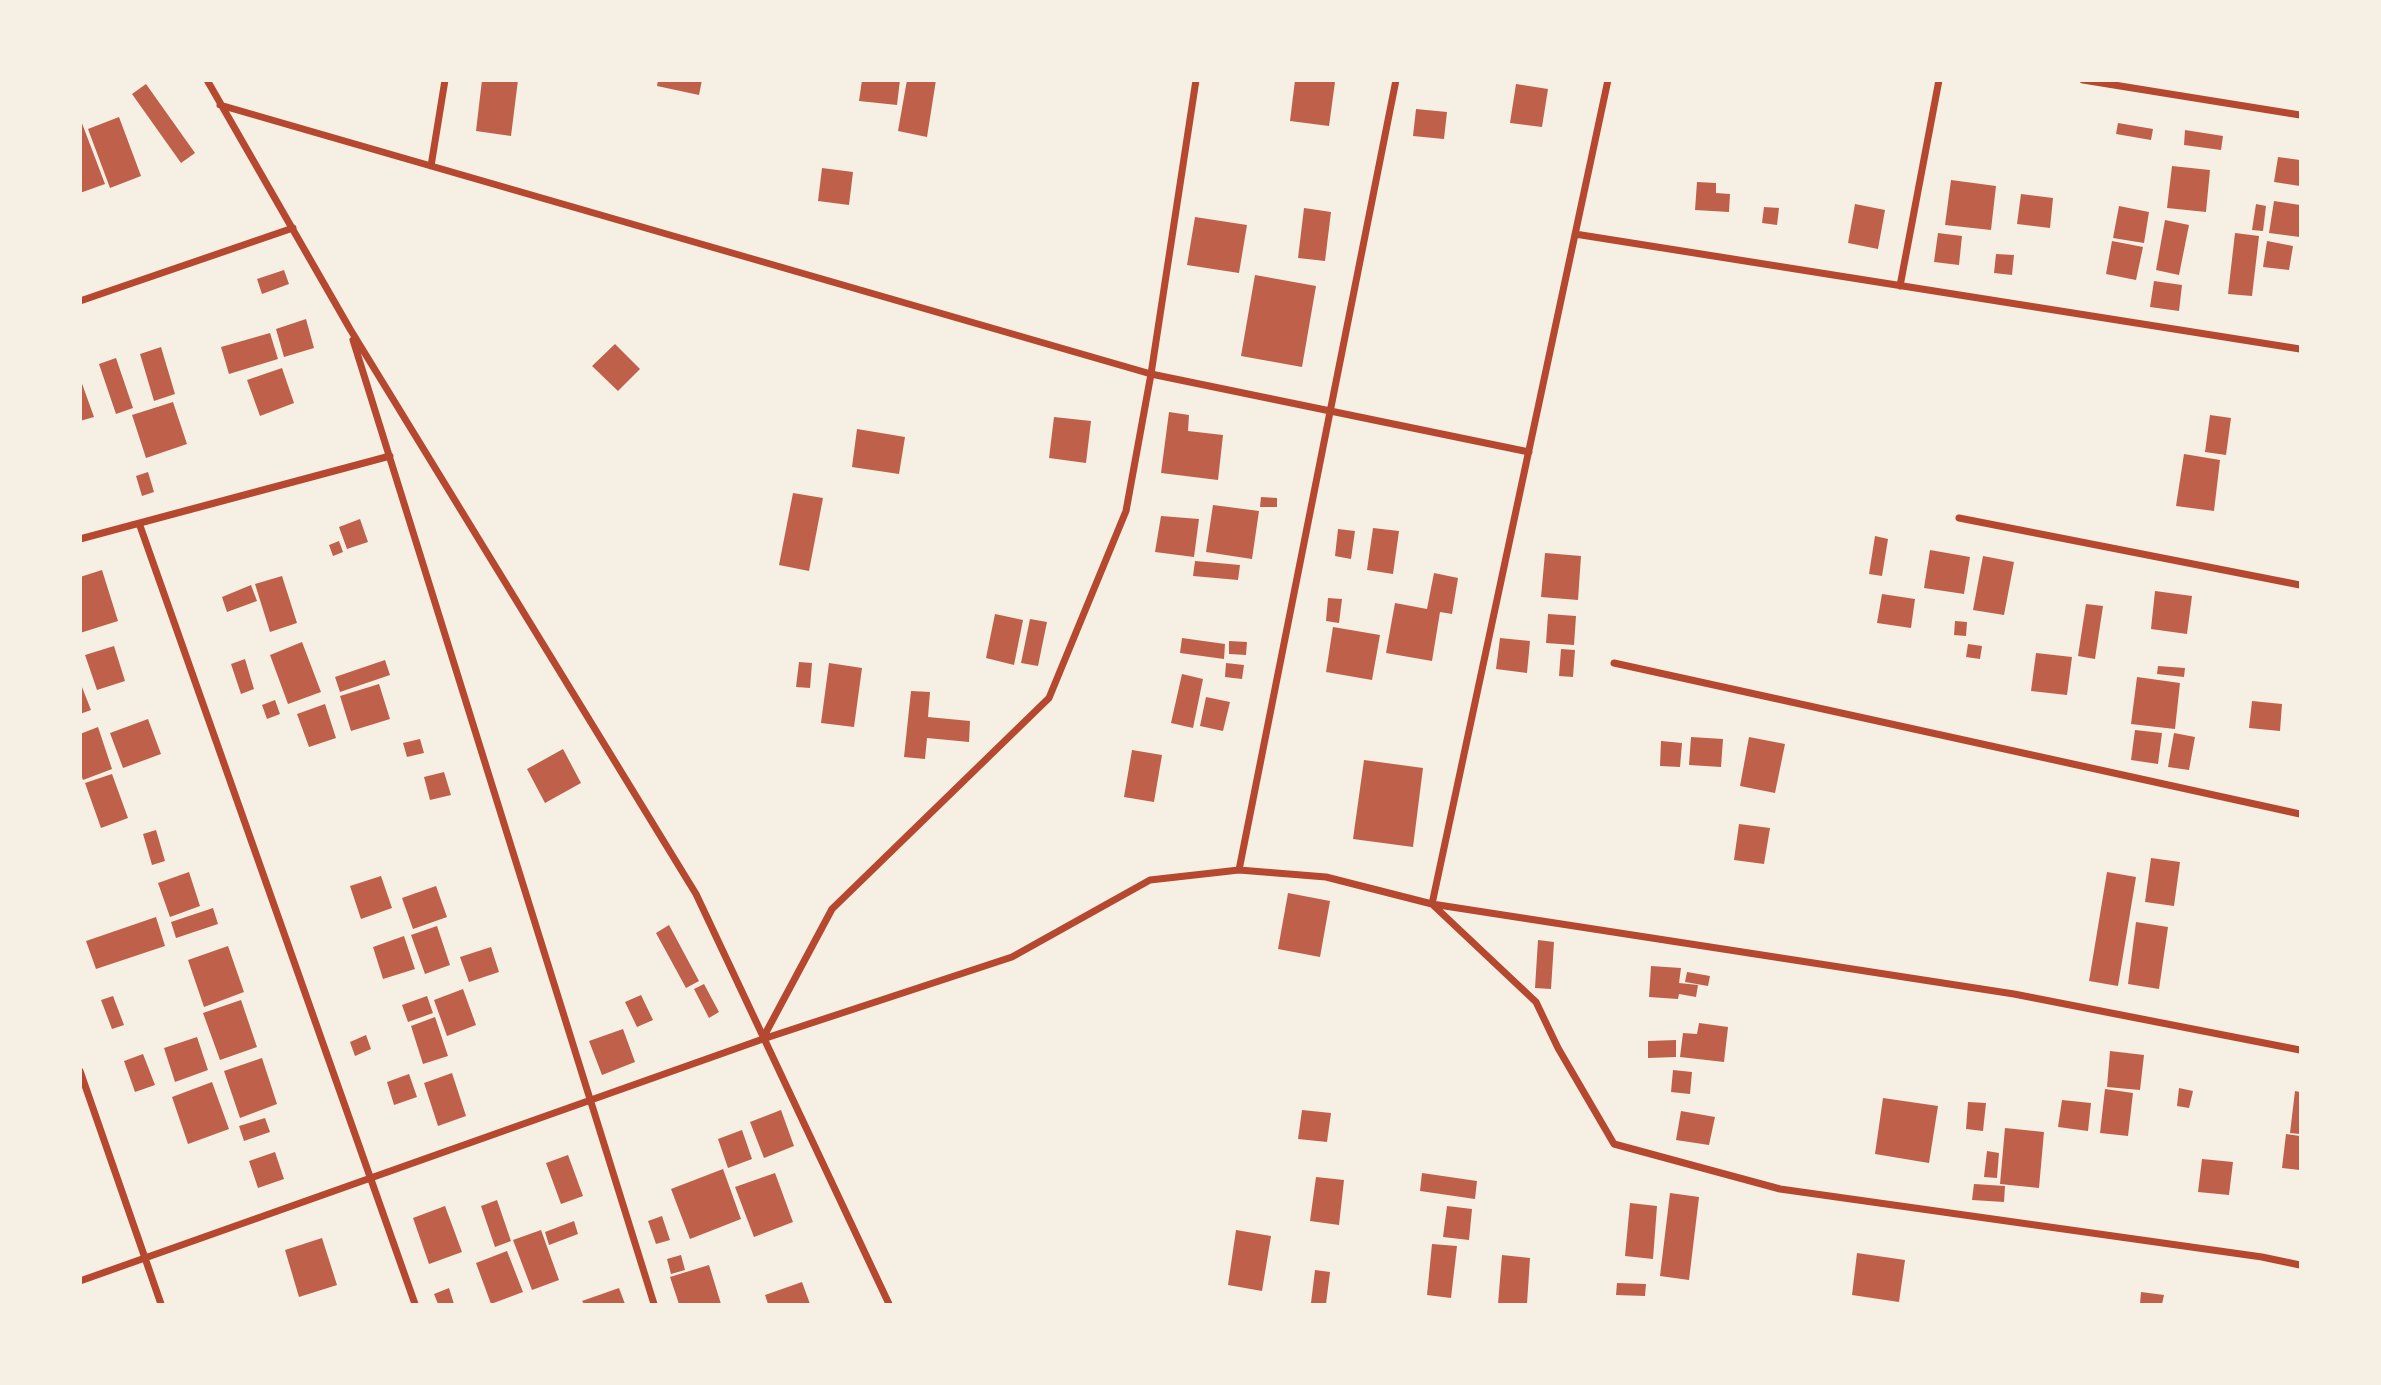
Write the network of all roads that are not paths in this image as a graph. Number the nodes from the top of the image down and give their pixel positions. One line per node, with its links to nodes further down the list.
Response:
1 (207, 80): 8 (street)
2 (445, 80): 10 (street)
3 (1196, 80): 17 (street)
4 (1396, 80): 18 (street)
5 (1608, 80): 12 (street)
6 (1939, 80): 13 (street)
7 (2083, 80): 9 (street)
8 (220, 105): 10 (street); 11 (street)
9 (2301, 115)
10 (431, 166): 17 (street)
11 (293, 228): 14 (street); 15 (street)
12 (1575, 234): 13 (street); 19 (street)
13 (1900, 286): 16 (street)
14 (80, 301)
15 (350, 329): 20 (street); 29 (street)
16 (2301, 349)
17 (1151, 374): 18 (street); 29 (street)
18 (1330, 410): 19 (street); 27 (street)
19 (1529, 452): 28 (street)
20 (390, 456): 22 (street); 32 (street)
21 (1959, 518): 24 (street)
22 (139, 523): 23 (street); 33 (street)
23 (80, 539)
24 (2301, 584)
25 (1614, 663): 26 (street)
26 (2301, 814)
27 (1238, 870): 28 (street); 29 (street)
28 (1432, 904): 30 (street); 35 (street)
29 (763, 1039): 32 (street); 40 (street)
30 (2301, 1050)
31 (80, 1071): 34 (street)
32 (590, 1100): 33 (street); 39 (street)
33 (370, 1178): 34 (street); 38 (street)
34 (145, 1258): 36 (street); 37 (street)
35 (2301, 1265)
36 (80, 1281)
37 (161, 1304)
38 (415, 1304)
39 (654, 1304)
40 (889, 1304)

